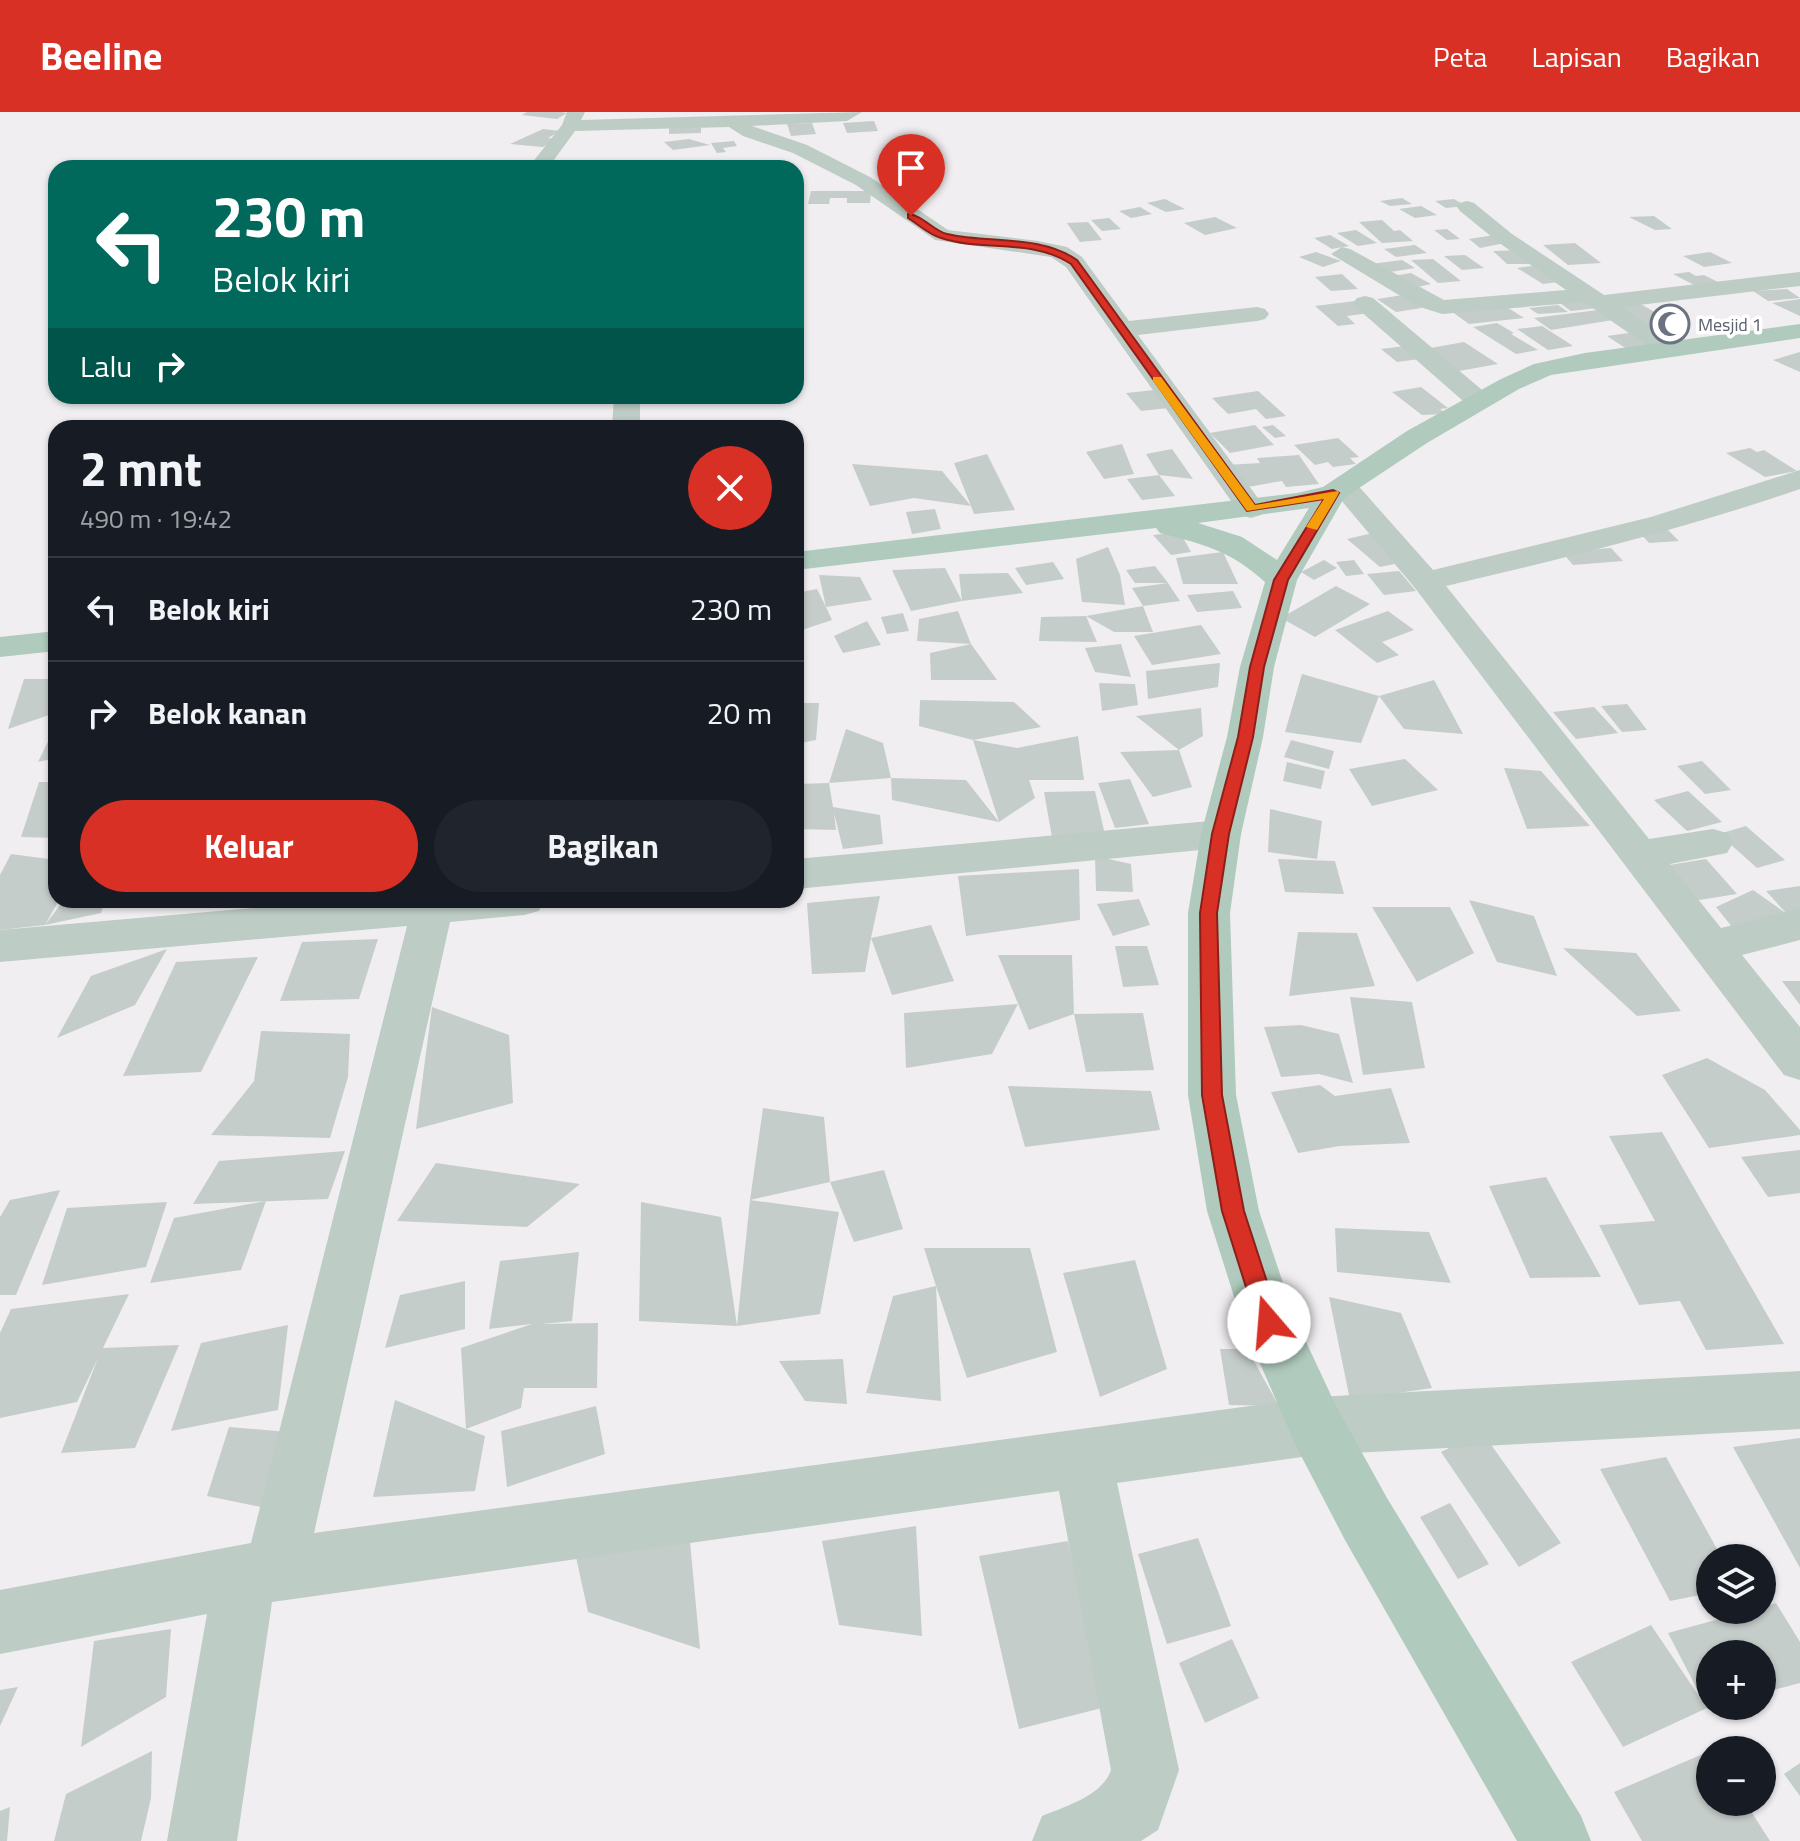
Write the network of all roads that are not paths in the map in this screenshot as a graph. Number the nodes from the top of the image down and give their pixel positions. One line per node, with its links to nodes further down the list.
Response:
1 (853, 112): 3 (street)
2 (573, 119): 3 (street); 4 (street)
3 (733, 122): 11 (street)
4 (544, 160)
5 (1467, 207): 8 (street)
6 (1342, 254): 8 (street)
7 (1800, 279): 8 (street)
8 (1593, 299): 13 (street)
9 (1365, 303): 14 (street)
10 (1257, 314): 11 (street)
11 (1124, 329): 17 (street)
12 (1800, 331): 13 (main road)
13 (1668, 349): 14 (main road)
14 (1479, 401): 16 (main road)
15 (1800, 479): 21 (street)
16 (1339, 490): 17 (main road); 20 (main road); 21 (street)
17 (1251, 509): 18 (main road)
18 (1131, 523): 19 (main road); 20 (main road)
19 (804, 560)
20 (1281, 580): 24 (main road)
21 (1426, 581): 26 (street)
22 (48, 642): 23 (main road)
23 (0, 647)
24 (1221, 834): 27 (street); 35 (main road)
25 (1713, 843): 26 (street)
26 (1639, 855): 32 (street)
27 (804, 873)
28 (400, 908): 31 (street)
29 (431, 908): 37 (street)
30 (1800, 924): 32 (street)
31 (0, 946)
32 (1711, 947): 33 (street)
33 (1800, 1061)
34 (1800, 1400): 35 (street)
35 (1316, 1426): 36 (street); 41 (main road)
36 (1082, 1459): 37 (street); 40 (street)
37 (260, 1573): 38 (street); 39 (street)
38 (0, 1622)
39 (202, 1841)
40 (1067, 1841)
41 (1556, 1841)

